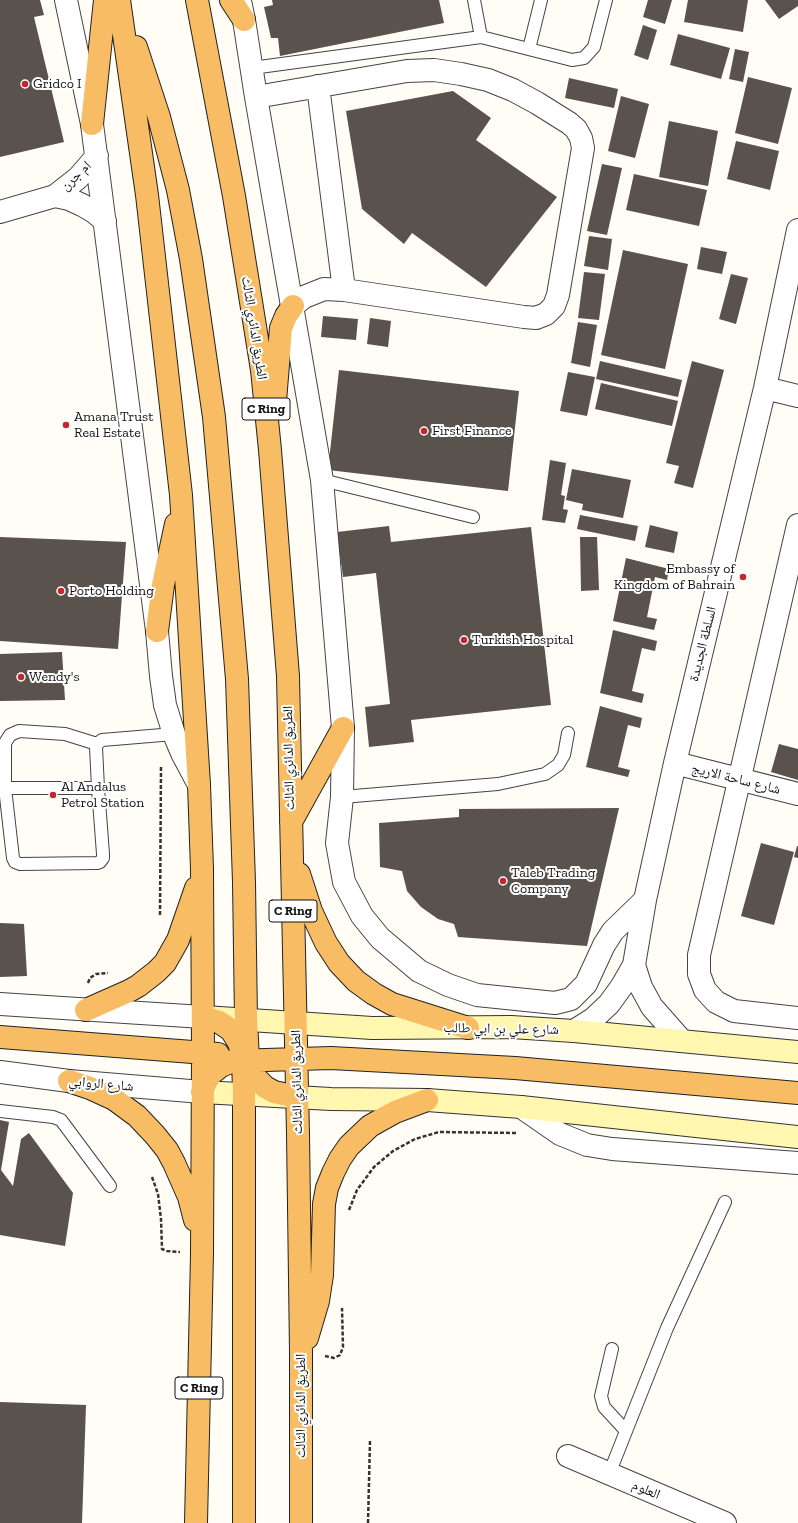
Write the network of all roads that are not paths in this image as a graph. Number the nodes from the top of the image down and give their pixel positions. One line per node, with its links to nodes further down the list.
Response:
1 (66, 0): 15 (street)
2 (105, 0): 15 (highway)
3 (120, 0): 27 (highway, C Ring); 51 (highway)
4 (197, 0): 25 (highway, الطريق الدائري الثالث / C Ring)
5 (231, 0): 9 (highway)
6 (474, 0): 10 (lane)
7 (541, 0): 11 (lane)
8 (606, 0): 11 (lane)
9 (242, 10): 12 (street)
10 (481, 37): 11 (lane); 12 (lane)
11 (529, 49)
12 (252, 68): 14 (street)
13 (318, 86): 14 (street); 21 (street); 21 (street)
14 (256, 97): 22 (street)
15 (92, 124): 16 (street)
16 (97, 156): 17 (street, ام جرن); 19 (street)
17 (55, 196): 18 (street, ام جرن); 19 (street, ام جرن)
18 (0, 212)
19 (105, 221): 30 (street)
20 (798, 230): 23 (street, السلطة الجديدة)
21 (344, 290): 22 (street)
22 (293, 306): 25 (highway); 26 (street)
23 (765, 388): 24 (street); 35 (street, السلطة الجديدة)
24 (798, 396)
25 (270, 450): 42 (highway, الطريق الدائري الثالث / C Ring)
26 (322, 480): 28 (lane); 31 (street)
27 (181, 496): 30 (highway); 37 (highway, C Ring)
28 (473, 517)
29 (798, 525): 36 (street)
30 (157, 630): 33 (street)
31 (343, 728): 41 (street); 42 (highway)
32 (568, 733): 41 (lane)
33 (167, 735): 34 (lane); 37 (street)
34 (97, 744): 38 (lane); 39 (lane)
35 (675, 764): 36 (street, شارع ساحة الاريج); 45 (street, السلطة الجديدة)
36 (738, 779): 40 (street, شارع ساحة الاريج); 50 (street)
37 (199, 785): 44 (highway, C Ring)
38 (2, 788): 39 (lane); 39 (lane)
39 (98, 788)
40 (798, 794)
41 (342, 797): 45 (street)
42 (291, 823): 43 (highway, الطريق الدائري الثالث / C Ring)
43 (292, 850): 52 (highway, الطريق الدائري الثالث / C Ring); 53 (highway)
44 (202, 869): 48 (highway); 49 (highway, C Ring)
45 (645, 900): 46 (street, السلطة الجديدة)
46 (634, 965): 54 (street, السلطة الجديدة); 56 (street, السلطة الجديدة)
47 (0, 1004): 48 (street)
48 (86, 1010): 49 (street)
49 (203, 1017): 51 (main road, شارع علي بن ابي طالب); 58 (highway, C Ring); 59 (highway)
50 (798, 1018)
51 (246, 1019): 52 (main road, شارع علي بن ابي طالب); 59 (highway)
52 (296, 1023): 53 (main road, شارع علي بن ابي طالب); 59 (highway); 60 (highway, الطريق الدائري الثالث / C Ring)
53 (468, 1028): 54 (main road, شارع علي بن ابي طالب)
54 (574, 1031): 56 (main road, شارع علي بن ابي طالب)
55 (0, 1037): 58 (highway)
56 (682, 1041): 57 (main road, شارع علي بن ابي طالب)
57 (798, 1052)
58 (203, 1053): 59 (highway); 63 (highway, C Ring)
59 (245, 1058): 60 (highway); 63 (highway); 65 (highway); 66 (highway)
60 (296, 1059): 64 (highway); 66 (highway, الطريق الدائري الثالث / C Ring)
61 (0, 1072): 62 (street, شارع الروابي)
62 (69, 1081): 63 (street, شارع الروابي); 74 (highway)
63 (202, 1092): 65 (main road); 74 (highway, C Ring)
64 (798, 1093)
65 (244, 1094): 66 (main road); 81 (highway)
66 (297, 1097): 67 (main road); 76 (highway, الطريق الدائري الثالث / C Ring)
67 (427, 1100): 68 (main road); 76 (highway)
68 (522, 1107): 70 (main road); 71 (street)
69 (0, 1110): 72 (lane)
70 (798, 1137)
71 (798, 1163)
72 (110, 1186)
73 (725, 1202): 77 (lane)
74 (202, 1254): 80 (highway, C Ring)
75 (612, 1349): 77 (lane)
76 (301, 1352): 82 (highway, الطريق الدائري الثالث / C Ring)
77 (626, 1431): 79 (lane)
78 (568, 1456): 79 (street, العلوم)
79 (608, 1474): 83 (street, العلوم)
80 (196, 1523)
81 (244, 1523)
82 (301, 1523)
83 (725, 1523)

